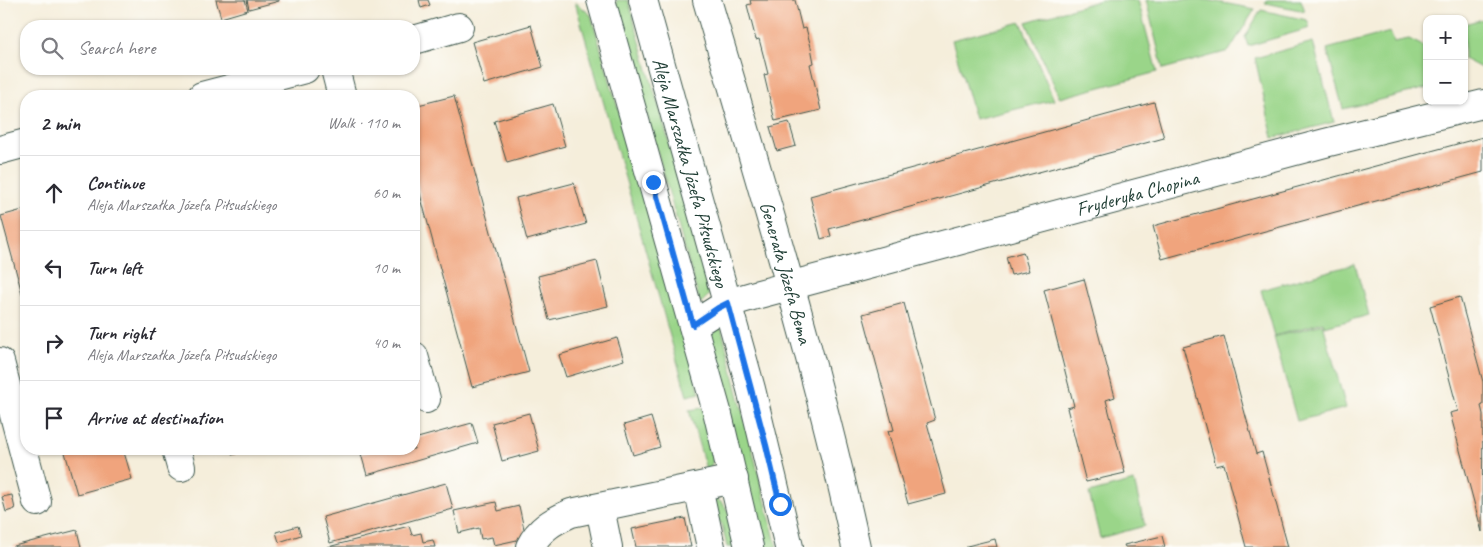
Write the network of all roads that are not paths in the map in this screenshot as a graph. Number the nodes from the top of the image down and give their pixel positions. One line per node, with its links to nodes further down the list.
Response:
1 (601, 0): 15 (street, Aleja Marszałka Józefa Piłsudskiego)
2 (643, 0): 14 (street, Aleja Marszałka Józefa Piłsudskiego)
3 (707, 0): 13 (street, Generała Józefa Bema)
4 (459, 26): 5 (street)
5 (420, 38)
6 (282, 75): 8 (street)
7 (336, 75): 9 (street)
8 (225, 90)
9 (340, 90)
10 (1483, 104): 13 (street, Fryderyka Chopina)
11 (20, 145): 12 (street)
12 (0, 150)
13 (791, 286): 14 (street, Fryderyka Chopina); 30 (street, Generała Józefa Bema)
14 (728, 303): 15 (street, Fryderyka Chopina); 29 (street, Aleja Marszałka Józefa Piłsudskiego)
15 (693, 325): 21 (street, Aleja Marszałka Józefa Piłsudskiego)
16 (0, 362): 19 (street)
17 (420, 378): 18 (street)
18 (426, 399)
19 (20, 438)
20 (25, 455): 23 (street)
21 (734, 479): 22 (street); 28 (street, Aleja Marszałka Józefa Piłsudskiego)
22 (698, 487): 24 (street); 27 (street)
23 (37, 502)
24 (600, 508): 25 (street); 26 (street)
25 (530, 547)
26 (608, 547)
27 (711, 547)
28 (749, 547)
29 (789, 547)
30 (856, 547)

